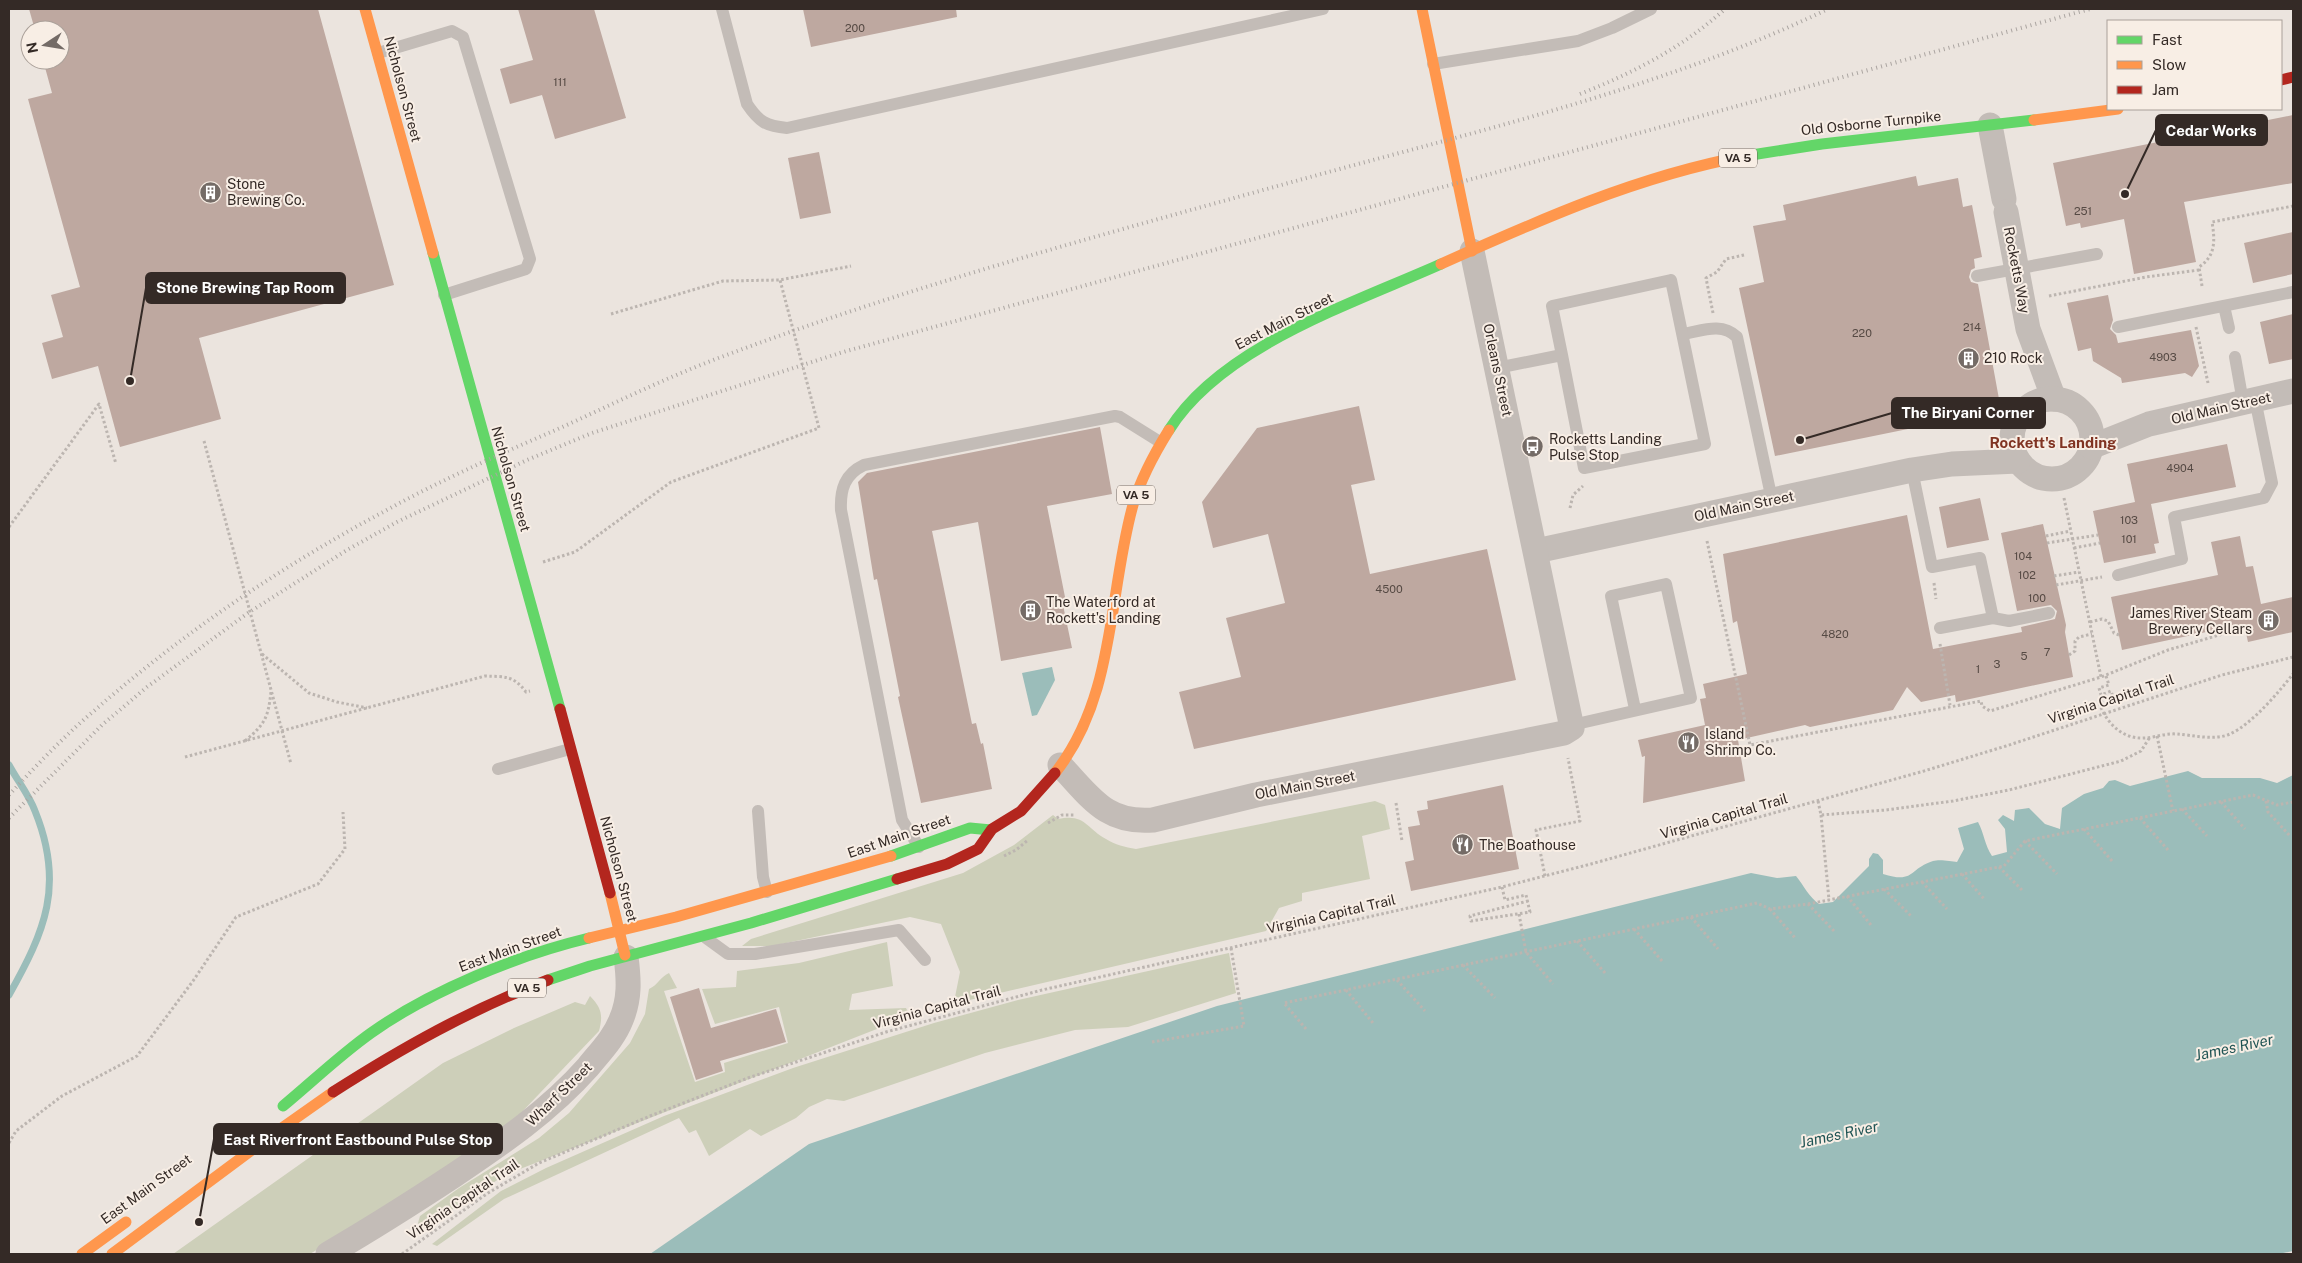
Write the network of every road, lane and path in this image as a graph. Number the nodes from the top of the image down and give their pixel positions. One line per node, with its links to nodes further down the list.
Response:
1 (365, 9): 6 (main road, Nicholson Street)
2 (722, 9): 3 (lane)
3 (1323, 9)
4 (1422, 9): 7 (main road, Orleans Street)
5 (1651, 9): 7 (lane)
6 (378, 53): 22 (main road, Nicholson Street); 22 (lane)
7 (1433, 64): 12 (main road, Orleans Street)
8 (2110, 110): 9 (main road, Old Osborne Turnpike / VA 5)
9 (1990, 125): 10 (main road, Old Osborne Turnpike / VA 5); 16 (street, Rocketts Way)
10 (1630, 185): 12 (main road, East Main Street / VA 5)
11 (2293, 206): 17 (path)
12 (1472, 251): 34 (street, Orleans Street); 44 (main road, East Main Street / VA 5)
13 (2097, 254): 16 (lane)
14 (1744, 255): 28 (path)
15 (851, 266): 19 (path)
16 (2017, 270): 18 (lane); 29 (street, Rocketts Way)
17 (2200, 270): 20 (path); 23 (path)
18 (1977, 276)
19 (780, 280): 25 (path); 64 (path)
20 (2202, 286)
21 (2293, 292): 24 (lane)
22 (444, 295): 64 (main road, Nicholson Street)
23 (2049, 296)
24 (2224, 306): 27 (lane); 30 (lane)
25 (611, 314)
26 (2196, 325): 35 (path)
27 (2118, 327)
28 (1715, 328): 31 (lane); 52 (lane)
29 (2028, 328): 37 (street, Rocketts Way); 39 (street, Rocketts Way)
30 (2229, 328)
31 (1683, 334): 32 (lane); 32 (lane)
32 (1562, 355): 34 (lane)
33 (2234, 357): 38 (lane)
34 (1497, 368): 63 (street, Orleans Street)
35 (2208, 383)
36 (2293, 391): 38 (street, Old Main Street)
37 (2054, 399): 39 (street); 40 (street)
38 (2249, 400): 41 (street, Old Main Street); 66 (lane)
39 (2029, 405): 42 (street)
40 (2087, 420): 41 (street, Old Main Street); 45 (street)
41 (2149, 424): 45 (street, Old Main Street)
42 (2011, 437): 46 (street); 48 (street, Old Main Street)
43 (204, 441): 79 (path)
44 (1160, 442): 100 (main road, East Main Street / VA 5); 120 (lane)
45 (2091, 447): 46 (street)
46 (2018, 461): 48 (street, Old Main Street)
47 (116, 464): 54 (path)
48 (1952, 464): 49 (street, Old Main Street)
49 (1912, 470): 52 (street, Old Main Street); 73 (lane)
50 (1585, 484): 53 (path)
51 (2064, 498): 55 (path)
52 (1772, 500): 63 (street, Old Main Street)
53 (1570, 508)
54 (9, 527)
55 (2070, 531): 57 (path); 59 (path)
56 (2098, 535): 59 (path)
57 (2046, 536)
58 (1707, 540): 87 (path)
59 (2072, 540): 61 (path); 62 (path)
60 (2100, 543): 62 (path)
61 (2047, 544)
62 (2074, 548): 65 (path)
63 (1536, 551): 91 (street, Orleans Street)
64 (521, 569): 96 (main road, Nicholson Street)
65 (2079, 572): 67 (path); 69 (path)
66 (2118, 575)
67 (2054, 576)
68 (1934, 580): 71 (path)
69 (2081, 581): 70 (path); 74 (path)
70 (2056, 585)
71 (1936, 599)
72 (2049, 613): 73 (lane)
73 (1993, 618): 76 (lane)
74 (2090, 622): 77 (path); 78 (path)
75 (2226, 632): 83 (path)
76 (1939, 633): 87 (path)
77 (2092, 634): 80 (path); 84 (path)
78 (2119, 635)
79 (262, 654): 85 (path); 88 (path)
80 (2069, 655)
81 (2293, 657): 90 (path, Virginia Capital Trail)
82 (2293, 674): 93 (path)
83 (2106, 676): 84 (path); 90 (path)
84 (2101, 677): 87 (path)
85 (271, 689): 92 (path); 95 (path)
86 (534, 690): 88 (path)
87 (1950, 705)
88 (370, 708): 92 (path)
89 (1635, 709): 89 (lane); 91 (lane)
90 (2103, 713): 94 (path); 103 (path, Virginia Capital Trail)
91 (1571, 727): 100 (street, Old Main Street)
92 (283, 732): 95 (path); 99 (path)
93 (2157, 736): 94 (path); 109 (path)
94 (2150, 737): 111 (path)
95 (245, 742): 97 (path)
96 (570, 749): 101 (lane); 144 (main road, Nicholson Street)
97 (185, 757)
98 (1568, 758): 126 (path)
99 (291, 764)
100 (1060, 765): 115 (main road, East Main Street / VA 5)
101 (498, 769)
102 (2266, 800): 104 (path); 105 (path); 117 (path)
103 (1818, 802): 111 (path); 126 (path, Virginia Capital Trail)
104 (2220, 802): 107 (path); 114 (path)
105 (2293, 802)
106 (1396, 803): 118 (path)
107 (2182, 809): 109 (path); 116 (path)
108 (758, 811): 131 (lane)
109 (2173, 811): 112 (path)
110 (343, 812): 166 (path)
111 (1821, 815): 133 (path)
112 (2140, 818): 113 (path); 121 (path)
113 (2084, 829): 119 (path); 122 (path)
114 (2245, 829)
115 (991, 830): 120 (main road, East Main Street / VA 5); 146 (main road, East Main Street / VA 5)
116 (2207, 836)
117 (2290, 836)
118 (1402, 841)
119 (2026, 841): 123 (path); 125 (path)
120 (919, 847): 131 (main road, East Main Street / VA 5)
121 (2168, 850)
122 (2113, 862)
123 (1999, 867): 124 (path); 130 (path)
124 (1962, 874): 127 (path); 134 (path)
125 (2057, 874)
126 (1544, 876): 128 (path, Virginia Capital Trail)
127 (1922, 881): 129 (path); 138 (path)
128 (1502, 887): 135 (path); 149 (path, Virginia Capital Trail)
129 (1884, 889): 132 (path); 140 (path)
130 (2023, 891)
131 (767, 892): 144 (main road, East Main Street / VA 5)
132 (1847, 896): 133 (path); 142 (path)
133 (1829, 900): 136 (path)
134 (1985, 900)
135 (1528, 902): 139 (path); 139 (path)
136 (1808, 904): 137 (path); 145 (path)
137 (1770, 909): 141 (path); 147 (path)
138 (1947, 909)
139 (1519, 914): 151 (path)
140 (1911, 916)
141 (1691, 917): 143 (path); 150 (path)
142 (1871, 925)
143 (1634, 929): 148 (path); 154 (path)
144 (620, 931): 152 (main road, Nicholson Street); 165 (main road, East Main Street / VA 5)
145 (1834, 932)
146 (704, 936): 152 (main road, East Main Street / VA 5); 153 (lane)
147 (1796, 939)
148 (1577, 941): 151 (path); 156 (path)
149 (1231, 948): 164 (path); 171 (path, Virginia Capital Trail)
150 (1718, 949)
151 (1526, 952): 155 (path); 158 (path)
152 (626, 957): 169 (main road, East Main Street / VA 5); 170 (street, Wharf Street)
153 (925, 960)
154 (1662, 962)
155 (1463, 965): 157 (path); 160 (path)
156 (1606, 974)
157 (1397, 979): 159 (path); 161 (path)
158 (1553, 984)
159 (1346, 990): 162 (path); 163 (path)
160 (1495, 998)
161 (1424, 1011)
162 (1373, 1023)
163 (1306, 1029)
164 (1152, 1042)
165 (277, 1111)
166 (9, 1143)
167 (137, 1214): 168 (main road, East Main Street)
168 (82, 1254)
169 (112, 1254)
170 (328, 1254)
171 (402, 1254)

